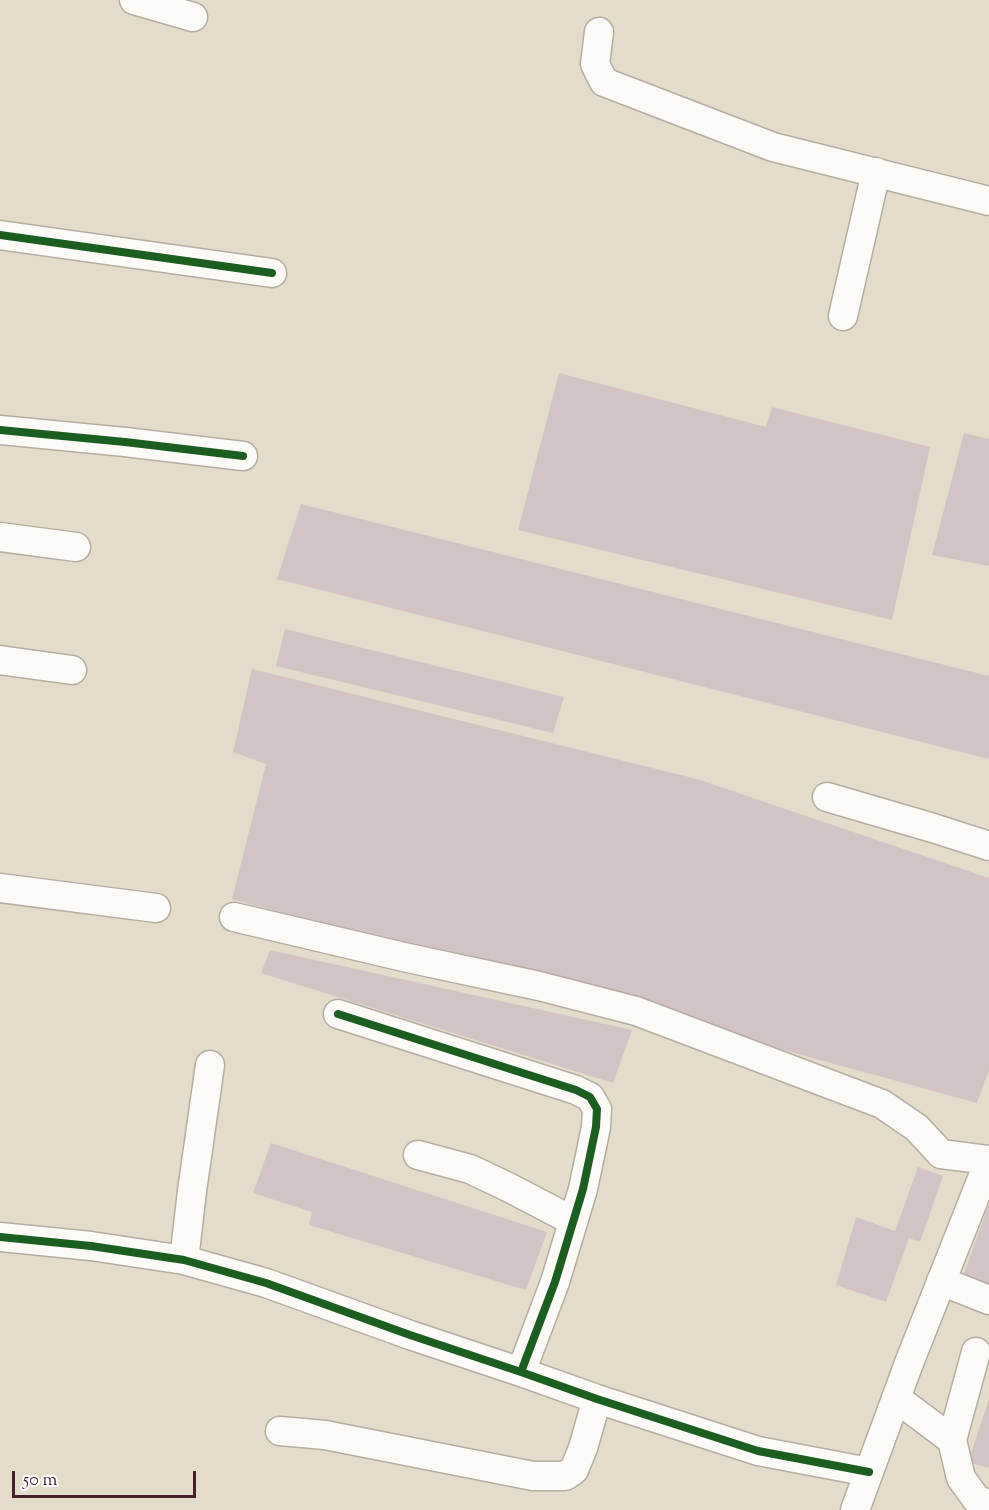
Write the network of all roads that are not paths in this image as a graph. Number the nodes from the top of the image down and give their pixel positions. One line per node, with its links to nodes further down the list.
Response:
1 (134, 0): 2 (street)
2 (193, 17)
3 (599, 32): 4 (street)
4 (876, 172): 5 (street); 8 (street)
5 (989, 201)
6 (0, 235): 7 (street)
7 (272, 273)
8 (843, 316)
9 (0, 430): 10 (street)
10 (243, 456)
11 (0, 537): 12 (street)
12 (76, 547)
13 (0, 660): 14 (street)
14 (72, 670)
15 (827, 797): 16 (street)
16 (989, 846)
17 (0, 888): 18 (street)
18 (156, 908)
19 (234, 917): 23 (street)
20 (338, 1014): 24 (street)
21 (210, 1065): 26 (street)
22 (418, 1155): 24 (street)
23 (989, 1161): 27 (street)
24 (573, 1221): 30 (street)
25 (0, 1237): 26 (street)
26 (171, 1258): 30 (street)
27 (941, 1281): 28 (street); 31 (street)
28 (989, 1300)
29 (976, 1352): 34 (street)
30 (521, 1371): 32 (street)
31 (896, 1398): 34 (street); 35 (street)
32 (597, 1399): 33 (street); 35 (street)
33 (280, 1431)
34 (952, 1440): 36 (street)
35 (869, 1472): 37 (street)
36 (989, 1504)
37 (855, 1510)

